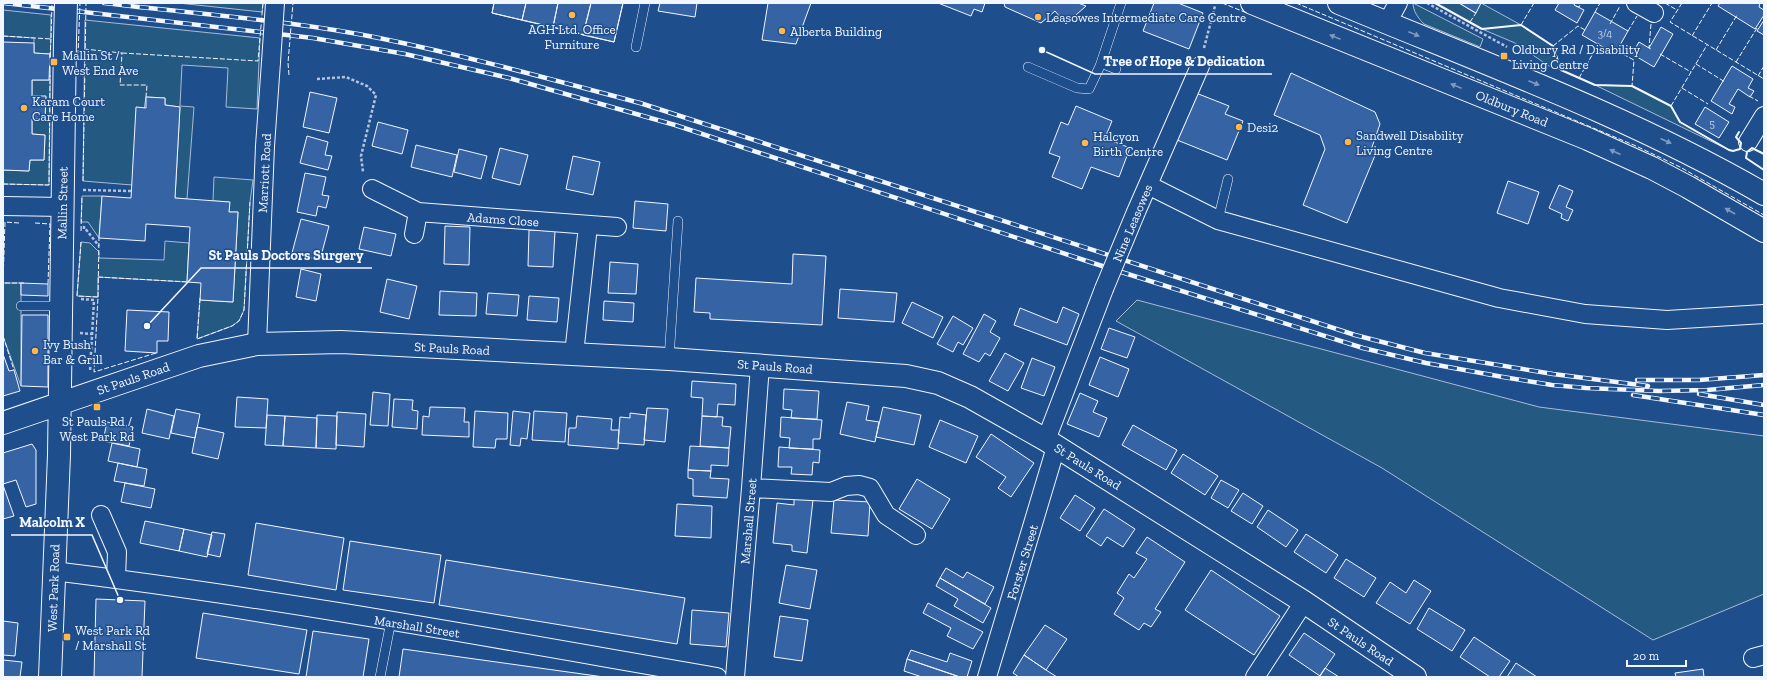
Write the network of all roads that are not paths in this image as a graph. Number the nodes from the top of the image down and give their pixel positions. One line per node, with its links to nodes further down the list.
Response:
1 (66, 3): 23 (main road, Mallin Street, bridge)
2 (275, 3): 34 (street, Marriott Road, bridge)
3 (645, 3): 11 (lane)
4 (1121, 3): 12 (lane)
5 (1252, 3): 29 (main road, Oldbury Road, one-way to 5)
6 (1339, 3): 10 (main road)
7 (1398, 3): 10 (street)
8 (1636, 3): 9 (street)
9 (1654, 13)
10 (1387, 23): 21 (main road, one-way to 21)
11 (636, 47)
12 (1101, 63): 14 (lane); 15 (lane)
13 (1200, 66): 19 (street, Nine Leasowes)
14 (1028, 67)
15 (1116, 69)
16 (1764, 116): 17 (street)
17 (1748, 142)
18 (1228, 179): 25 (lane)
19 (1148, 185): 25 (street); 40 (street, Nine Leasowes, bridge)
20 (372, 189): 24 (street, Adams Close)
21 (1764, 194)
22 (3, 206): 23 (street)
23 (62, 207): 31 (main road, Mallin Street)
24 (418, 212): 27 (street, Adams Close); 30 (street)
25 (1218, 220): 33 (street)
26 (678, 221): 36 (lane)
27 (588, 226): 28 (street, Adams Close); 35 (street)
28 (617, 227)
29 (1764, 231)
30 (414, 234)
31 (68, 302): 32 (lane); 38 (main road, Mallin Street)
32 (21, 306)
33 (1764, 314)
34 (257, 344): 35 (main road, St Pauls Road); 38 (main road, St Pauls Road)
35 (574, 354): 36 (main road, St Pauls Road)
36 (669, 359): 37 (main road, St Pauls Road)
37 (760, 365): 40 (main road, St Pauls Road); 41 (street, Marshall Street)
38 (60, 403): 39 (main road, St Pauls Road); 44 (main road, West Park Road)
39 (3, 423)
40 (1051, 443): 46 (main road, St Pauls Road); 52 (street, Forster Street)
41 (751, 488): 43 (street); 51 (street, Marshall Street)
42 (101, 516): 45 (street)
43 (916, 535)
44 (53, 571): 45 (street, Marshall Street); 48 (main road, West Park Road)
45 (116, 578): 47 (street, Marshall Street)
46 (1304, 602): 53 (street); 54 (main road, St Pauls Road)
47 (391, 621): 49 (lane); 50 (street, Marshall Street)
48 (50, 677)
49 (380, 677)
50 (717, 677)
51 (735, 677)
52 (987, 677)
53 (1255, 677)
54 (1415, 677)

